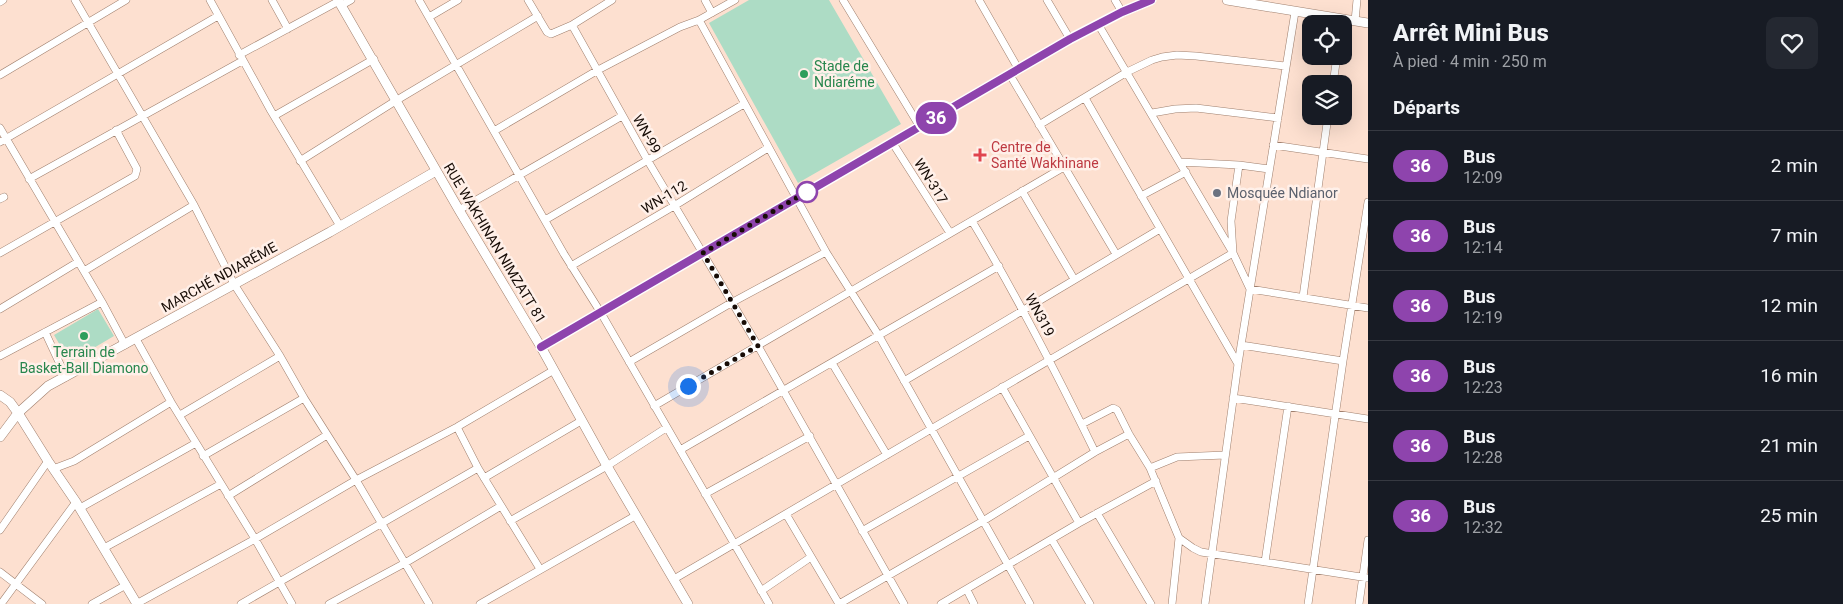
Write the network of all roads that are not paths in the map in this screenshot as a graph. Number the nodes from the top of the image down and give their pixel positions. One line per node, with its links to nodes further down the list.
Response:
1 (75, 0): 31 (street)
2 (126, 0): 31 (street)
3 (210, 0): 26 (street)
4 (272, 0): 35 (street)
5 (351, 0): 20 (street)
6 (419, 0): 28 (street)
7 (458, 0): 28 (street)
8 (528, 0): 27 (street)
9 (594, 0): 21 (street)
10 (612, 0): 21 (street)
11 (705, 0): 24 (street)
12 (735, 0): 24 (street)
13 (843, 0): 57 (street)
14 (979, 0): 42 (street)
15 (1047, 0): 36 (street)
16 (1115, 0): 22 (street)
17 (1151, 0): 22 (street)
18 (1227, 0): 23 (street)
19 (1357, 0): 30 (street)
20 (339, 2): 35 (street); 38 (street, RUE WAKHINAN NIMZATT 81)
21 (598, 8): 34 (street)
22 (1122, 12): 33 (street)
23 (1295, 12): 25 (street); 40 (street)
24 (712, 13): 29 (street)
25 (1311, 15)
26 (218, 16): 37 (street); 44 (street)
27 (538, 16): 34 (street); 39 (street)
28 (429, 17): 39 (street)
29 (699, 20): 41 (street); 49 (street)
30 (1355, 21): 32 (street)
31 (88, 22): 44 (street); 45 (street)
32 (1368, 23)
33 (1098, 24): 36 (street); 43 (street)
34 (572, 25): 41 (street, WN-99)
35 (288, 29): 37 (street)
36 (1070, 39): 42 (street)
37 (241, 58): 51 (street); 52 (street)
38 (374, 59): 48 (street, RUE WAKHINAN NIMZATT 81); 52 (street)
39 (457, 64): 48 (street); 60 (street)
40 (1285, 66): 43 (street); 54 (street)
41 (598, 70): 53 (street, WN-99); 60 (street)
42 (1019, 70): 46 (street)
43 (1127, 72): 47 (street); 50 (street)
44 (118, 74): 51 (street); 61 (street)
45 (0, 75)
46 (1010, 75): 55 (street); 57 (street)
47 (1086, 98): 55 (street); 78 (street)
48 (397, 100): 67 (street); 73 (street, RUE WAKHINAN NIMZATT 81)
49 (744, 104): 64 (street); 68 (street)
50 (1152, 113): 54 (street); 69 (street)
51 (141, 116): 59 (street); 81 (street)
52 (274, 116): 67 (street)
53 (622, 116): 68 (street, WN-99); 75 (street)
54 (1278, 118): 63 (street)
55 (1039, 125): 71 (street)
56 (1327, 125): 65 (street)
57 (920, 127): 62 (street)
58 (0, 128): 61 (street)
59 (116, 130): 76 (street); 86 (street)
60 (494, 131): 75 (street)
61 (3, 141): 76 (street)
62 (892, 142): 79 (street); 89 (street, WN-317 / WN-317)
63 (1273, 144): 65 (street); 72 (street)
64 (768, 148): 79 (street); 82 (street, WN-112)
65 (1323, 152): 66 (street); 104 (street)
66 (1368, 159)
67 (300, 161): 87 (street)
68 (648, 161): 82 (street, WN-99); 84 (street)
69 (1180, 162): 70 (street); 74 (street)
70 (1239, 165): 72 (street); 93 (street)
71 (1064, 167): 77 (street); 94 (street)
72 (1269, 169): 102 (street)
73 (436, 171): 83 (street, RUE WAKHINAN NIMZATT 81); 87 (street, MARCHÉ NDIARÉME)
74 (1186, 172): 78 (street); 93 (street)
75 (519, 176): 83 (street); 84 (street)
76 (29, 179): 86 (street)
77 (1022, 191): 85 (street); 100 (street)
78 (1141, 196): 88 (street)
79 (797, 198): 90 (street); 92 (street)
80 (1368, 202): 107 (street)
81 (194, 205): 98 (street); 101 (street)
82 (674, 206): 92 (street, WN-99); 96 (street, WN-112)
83 (459, 210): 118 (street, RUE WAKHINAN NIMZATT 81)
84 (545, 220): 96 (street)
85 (972, 221): 89 (street); 97 (street, WN319)
86 (54, 222): 91 (street); 95 (street)
87 (340, 226): 101 (street, MARCHÉ NDIARÉME)
88 (1160, 229): 94 (street); 99 (street)
89 (950, 233): 103 (street)
90 (826, 252): 103 (street); 106 (street)
91 (0, 253)
92 (703, 253): 106 (street, WN-99); 111 (street)
93 (1233, 253): 99 (street); 102 (street)
94 (1116, 254): 100 (street)
95 (78, 262): 98 (street); 109 (street)
96 (571, 266): 111 (street)
97 (998, 266): 110 (street, WN319); 113 (street)
98 (84, 271): 105 (street)
99 (1189, 278): 121 (street); 125 (street)
100 (1074, 279): 110 (street)
101 (234, 284): 114 (street, MARCHÉ NDIARÉME); 120 (street)
102 (1250, 289): 104 (street); 116 (street)
103 (852, 291): 113 (street); 117 (street)
104 (1303, 298): 107 (street)
105 (102, 302): 112 (street); 115 (street)
106 (732, 303): 117 (street, WN-99); 123 (street)
107 (1352, 305): 108 (street); 122 (street)
108 (1368, 308)
109 (0, 309)
110 (1023, 310): 121 (street, WN319); 128 (street)
111 (601, 313): 118 (street); 123 (street)
112 (45, 332): 119 (street); 127 (street)
113 (879, 336): 124 (street); 128 (street)
114 (136, 338): 115 (street, MARCHÉ NDIARÉME); 134 (street)
115 (125, 345): 127 (street, MARCHÉ NDIARÉME)
116 (1241, 345): 122 (street); 125 (street)
117 (758, 346): 130 (street, WN-99); 135 (street)
118 (541, 347): 126 (street, RUE WAKHINAN NIMZATT 81)
119 (0, 355)
120 (280, 356): 132 (street); 139 (street)
121 (1050, 360): 129 (street); 142 (street, WN319)
122 (1343, 361): 138 (street)
123 (629, 362): 135 (street)
124 (832, 363): 130 (street); 154 (street)
125 (1238, 364): 133 (street)
126 (554, 370): 141 (street, RUE WAKHINAN NIMZATT 81); 143 (street)
127 (66, 377): 137 (street, MARCHÉ NDIARÉME)
128 (904, 381): 145 (street)
129 (1002, 387): 145 (street); 149 (street)
130 (783, 390): 148 (street, WN-99); 152 (street)
131 (0, 395): 137 (street)
132 (304, 398): 147 (street); 156 (street)
133 (1233, 398): 136 (street); 155 (street)
134 (171, 402): 139 (street); 161 (street)
135 (654, 406): 144 (street)
136 (1288, 406): 138 (street); 191 (street)
137 (18, 413): 150 (street, MARCHÉ NDIARÉME); 157 (street)
138 (1336, 414): 140 (street); 194 (street)
139 (180, 415): 151 (street)
140 (1368, 419)
141 (581, 421): 158 (street, RUE WAKHINAN NIMZATT 81); 163 (street)
142 (1082, 424): 146 (street); 153 (street, WN319)
143 (457, 427): 159 (street); 165 (street)
144 (666, 428): 152 (street); 158 (street)
145 (932, 429): 154 (street); 162 (street)
146 (1129, 434): 153 (street); 160 (street)
147 (327, 435): 165 (street); 170 (street)
148 (810, 436): 168 (street, WN-99); 169 (street)
149 (1029, 436): 162 (street); 164 (street)
150 (0, 438)
151 (196, 444): 156 (street); 171 (street)
152 (680, 450): 169 (street)
153 (1095, 452): 164 (street)
154 (887, 455): 168 (street)
155 (1225, 455): 160 (street); 188 (street)
156 (203, 456): 167 (street)
157 (48, 461): 161 (street); 180 (street)
158 (607, 466): 175 (street, RUE WAKHINAN NIMZATT 81); 176 (street)
159 (478, 468): 163 (street); 178 (street)
160 (1150, 468): 166 (street)
161 (53, 469): 171 (street)
162 (959, 477): 177 (street); 181 (street)
163 (484, 478): 172 (street)
164 (1054, 479): 177 (street); 179 (street)
165 (356, 480): 178 (street); 183 (street)
166 (1156, 481): 173 (street); 182 (street)
167 (221, 484): 170 (street); 187 (street)
168 (837, 484): 174 (street); 181 (street, WN-99)
169 (705, 494): 186 (street)
170 (228, 496): 183 (street)
171 (78, 505): 187 (street); 200 (street)
172 (502, 506): 176 (street); 190 (street)
173 (1097, 513): 179 (street); 221 (street)
174 (786, 514): 186 (street); 189 (street)
175 (635, 516): 193 (street); 198 (street, RUE WAKHINAN NIMZATT 81)
176 (510, 521): 193 (street)
177 (984, 521): 192 (street); 196 (street)
178 (381, 523): 190 (street); 199 (street)
179 (1079, 523): 184 (street)
180 (0, 530)
181 (862, 531): 196 (street, WN-99)
182 (1179, 538): 188 (street); 222 (street)
183 (255, 539): 199 (street); 207 (street)
184 (1052, 540): 192 (street); 220 (street)
185 (1368, 540): 197 (street)
186 (734, 544): 198 (street); 202 (street)
187 (104, 548): 201 (street)
188 (1212, 553): 191 (street); 223 (street)
189 (811, 557): 202 (street); 215 (street)
190 (405, 562): 210 (street); 211 (street)
191 (1264, 562): 194 (street)
192 (1009, 565): 203 (street); 219 (street)
193 (540, 569): 212 (street)
194 (1314, 569): 197 (street); 224 (street)
195 (0, 572): 200 (street)
196 (888, 577): 215 (street); 216 (street, WN-99)
197 (1365, 577): 225 (street)
198 (674, 579): 213 (street, RUE WAKHINAN NIMZATT 81)
199 (278, 582): 208 (street); 209 (street)
200 (15, 584): 204 (street); 205 (street)
201 (126, 585): 206 (street); 207 (street)
202 (761, 590): 214 (street)
203 (966, 590): 217 (street); 218 (street)
204 (1, 604)
205 (42, 604)
206 (92, 604)
207 (137, 604)
208 (241, 604)
209 (292, 604)
210 (329, 604)
211 (429, 604)
212 (480, 604)
213 (688, 604)
214 (769, 604)
215 (839, 604)
216 (904, 604)
217 (941, 604)
218 (974, 604)
219 (1030, 604)
220 (1090, 604)
221 (1152, 604)
222 (1172, 604)
223 (1205, 604)
224 (1308, 604)
225 (1359, 604)

